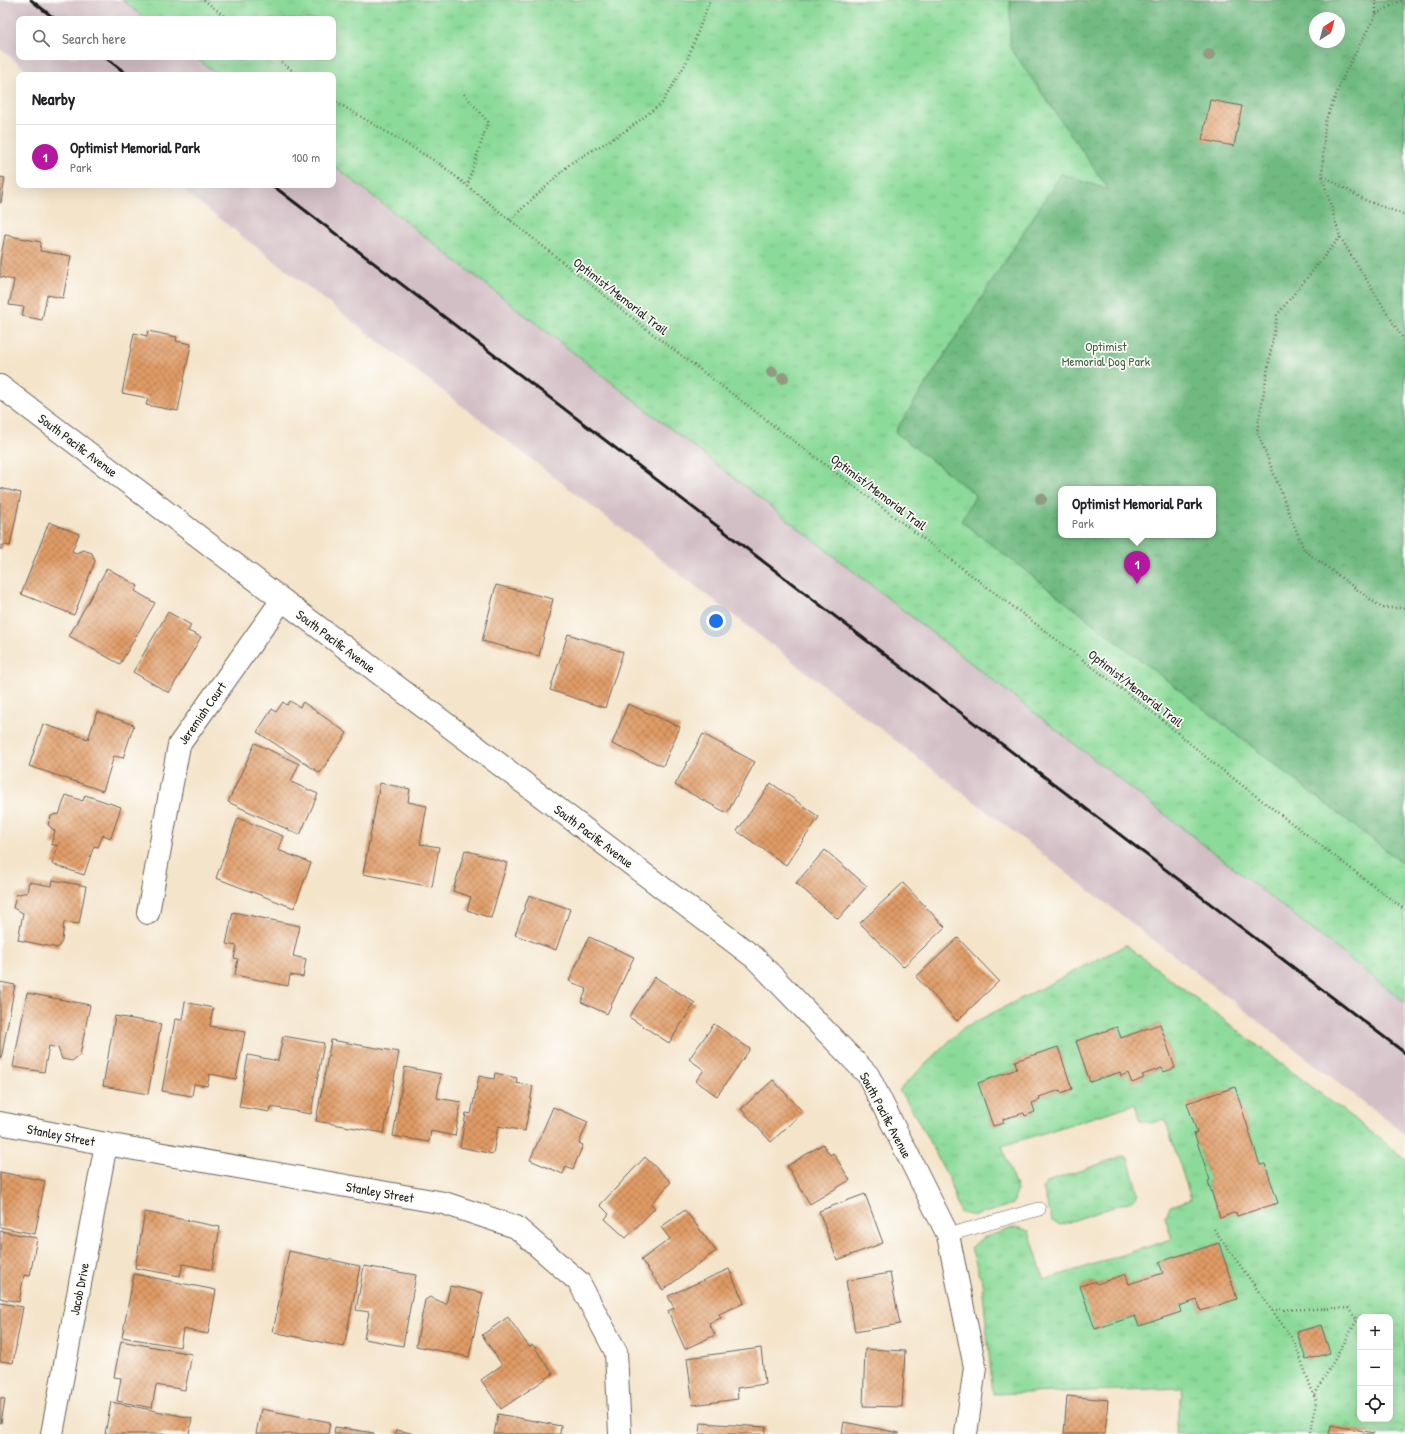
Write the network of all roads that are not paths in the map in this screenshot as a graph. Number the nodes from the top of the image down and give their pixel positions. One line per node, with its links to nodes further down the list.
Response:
1 (0, 386): 2 (street, South Pacific Avenue)
2 (282, 600): 3 (street, Jeremiah Court); 7 (street, South Pacific Avenue)
3 (148, 913)
4 (0, 1123): 5 (street, Stanley Street)
5 (106, 1144): 8 (street, Jacob Drive); 9 (street, Stanley Street)
6 (1039, 1208): 7 (lane)
7 (948, 1235): 10 (street, South Pacific Avenue)
8 (52, 1434)
9 (620, 1434)
10 (966, 1434)

